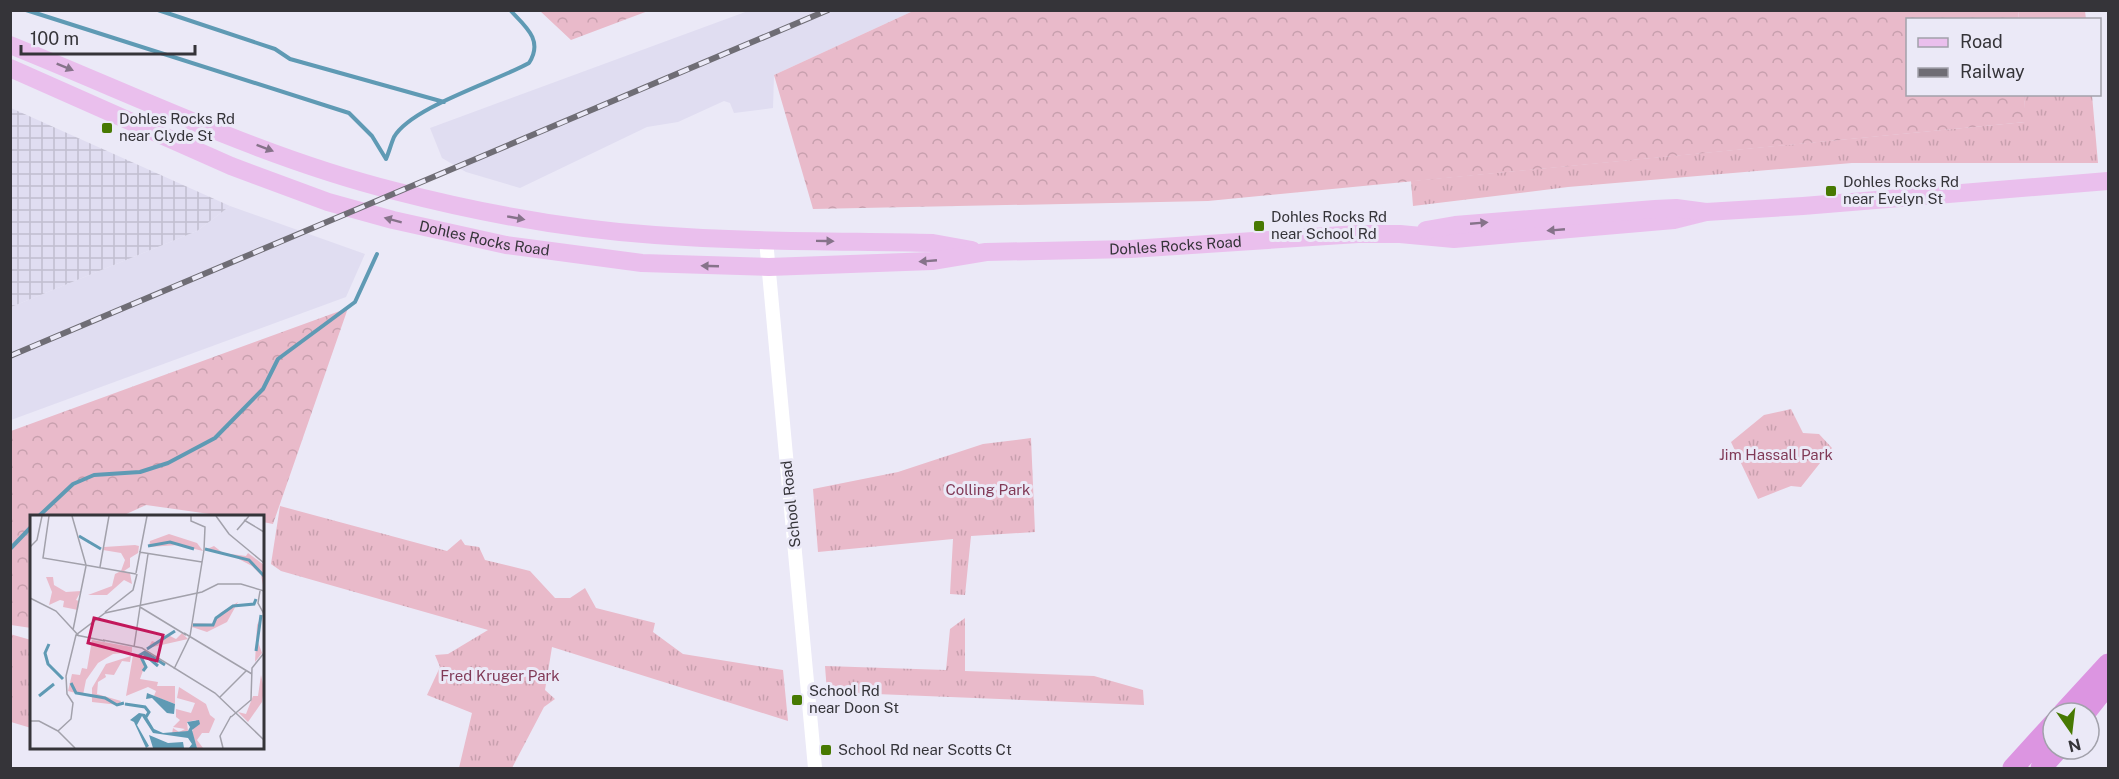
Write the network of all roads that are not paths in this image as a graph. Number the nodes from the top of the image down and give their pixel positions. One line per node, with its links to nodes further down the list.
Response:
1 (10, 45): 4 (main road, Dohles Rocks Road, one-way to 4)
2 (10, 68): 6 (main road, Dohles Rocks Road, one-way to 2)
3 (2109, 181): 5 (main road, Dohles Rocks Road)
4 (766, 240): 5 (main road, Dohles Rocks Road, one-way to 5); 6 (street, School Road)
5 (986, 252): 6 (main road, Dohles Rocks Road, one-way to 6)
6 (769, 267): 12 (street, School Road)
7 (2109, 664): 9 (highway)
8 (2109, 684): 10 (highway)
9 (2074, 701)
10 (2095, 701)
11 (2041, 736): 13 (highway)
12 (815, 768)
13 (2013, 768)

